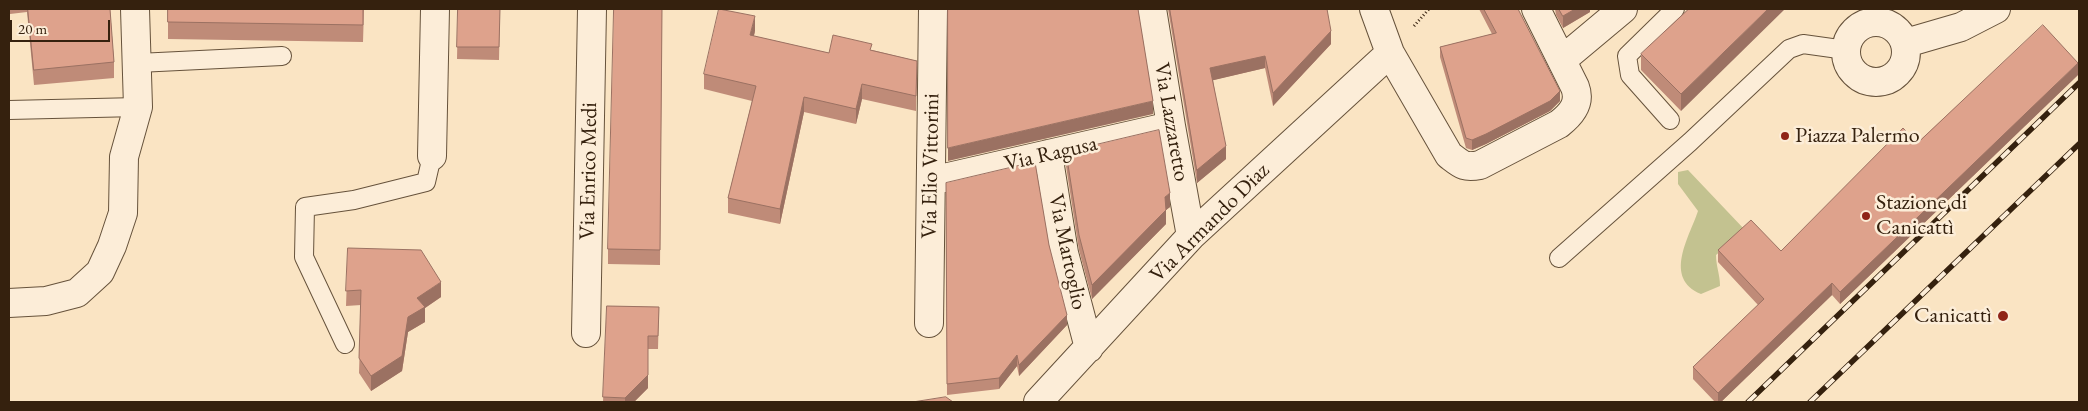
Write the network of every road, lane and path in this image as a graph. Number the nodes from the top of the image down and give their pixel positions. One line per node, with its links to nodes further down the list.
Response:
1 (135, 9): 17 (street)
2 (435, 9): 23 (street)
3 (592, 9): 29 (street, Via Enrico Medi)
4 (933, 9): 24 (street, Via Elio Vittorini)
5 (1152, 9): 21 (street, Via Lazzaretto)
6 (1374, 9): 14 (street)
7 (1536, 9): 16 (street)
8 (1623, 9): 16 (street)
9 (1675, 9): 20 (lane)
10 (1996, 9): 12 (street)
11 (1856, 17): 12 (street); 13 (street)
12 (1906, 43): 13 (street)
13 (1846, 50): 26 (lane)
14 (1390, 53): 16 (street); 25 (street, Via Armando Diaz)
15 (282, 56): 17 (lane)
16 (1562, 60)
17 (138, 63): 18 (street)
18 (138, 107): 19 (lane); 27 (street)
19 (9, 110)
20 (1670, 120)
21 (1171, 126): 22 (street, Via Ragusa); 25 (street, Via Lazzaretto)
22 (1048, 154): 24 (street, Via Ragusa); 31 (street, Via Martoglio)
23 (432, 156): 30 (lane)
24 (931, 181): 28 (street, Via Elio Vittorini)
25 (1191, 236): 31 (street, Via Armando Diaz)
26 (1559, 258)
27 (9, 303)
28 (929, 323)
29 (586, 333)
30 (345, 344)
31 (1089, 348): 32 (street, Via Armando Diaz)
32 (1038, 402)

